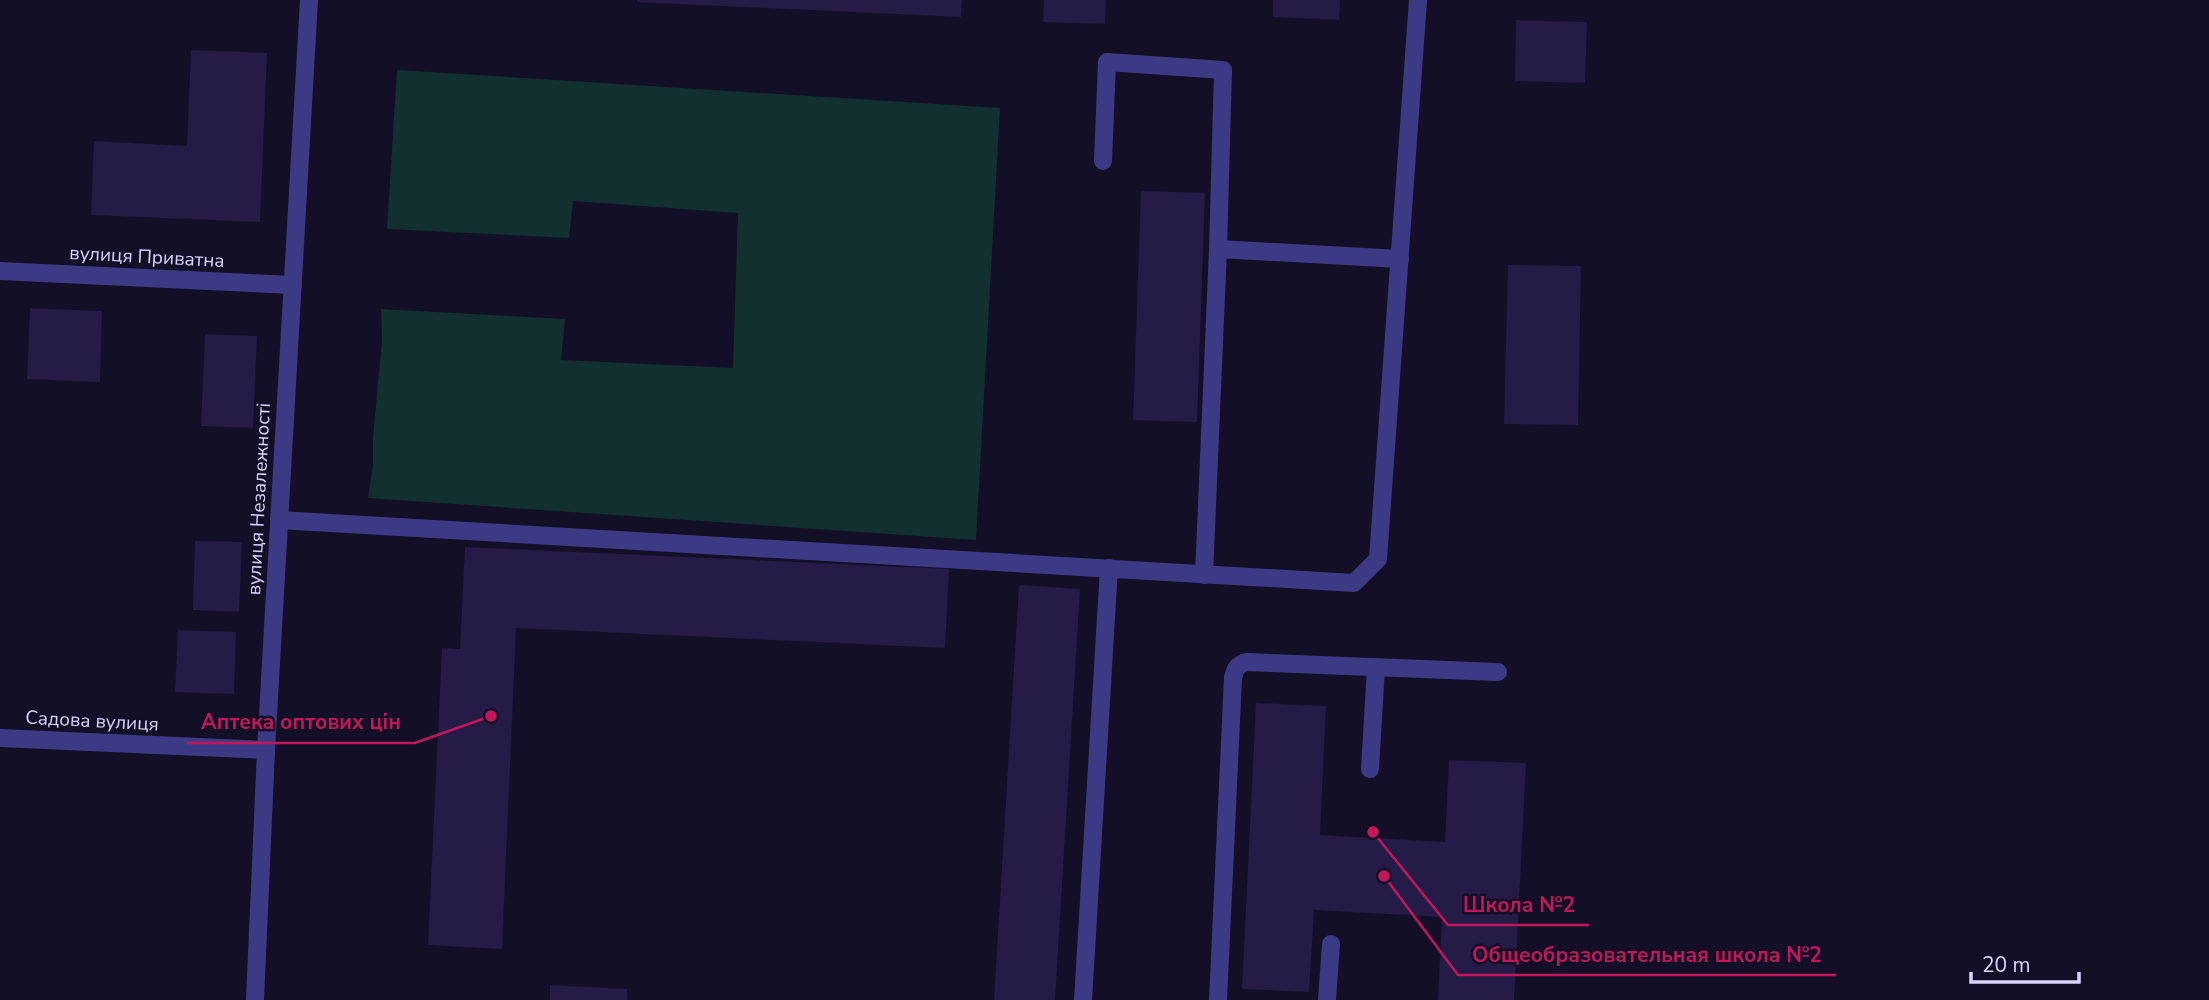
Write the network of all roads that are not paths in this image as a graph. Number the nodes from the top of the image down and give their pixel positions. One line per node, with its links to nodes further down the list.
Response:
1 (309, 0): 7 (street, вулиця Незалежності)
2 (1418, 0): 5 (street)
3 (1102, 162): 4 (street)
4 (1219, 249): 5 (street); 10 (street)
5 (1400, 259): 10 (street)
6 (0, 271): 7 (street, вулиця Приватна)
7 (293, 285): 8 (street, вулиця Незалежності)
8 (279, 520): 9 (street); 14 (street, вулиця Незалежності)
9 (1109, 568): 10 (street); 18 (street)
10 (1204, 575)
11 (1376, 667): 12 (street); 15 (street); 19 (street)
12 (1498, 673)
13 (0, 738): 14 (street, Садова вулиця)
14 (266, 750): 17 (street, вулиця Незалежності)
15 (1370, 769)
16 (1331, 944): 20 (street)
17 (255, 1000)
18 (1083, 1000)
19 (1218, 1000)
20 (1327, 1000)

